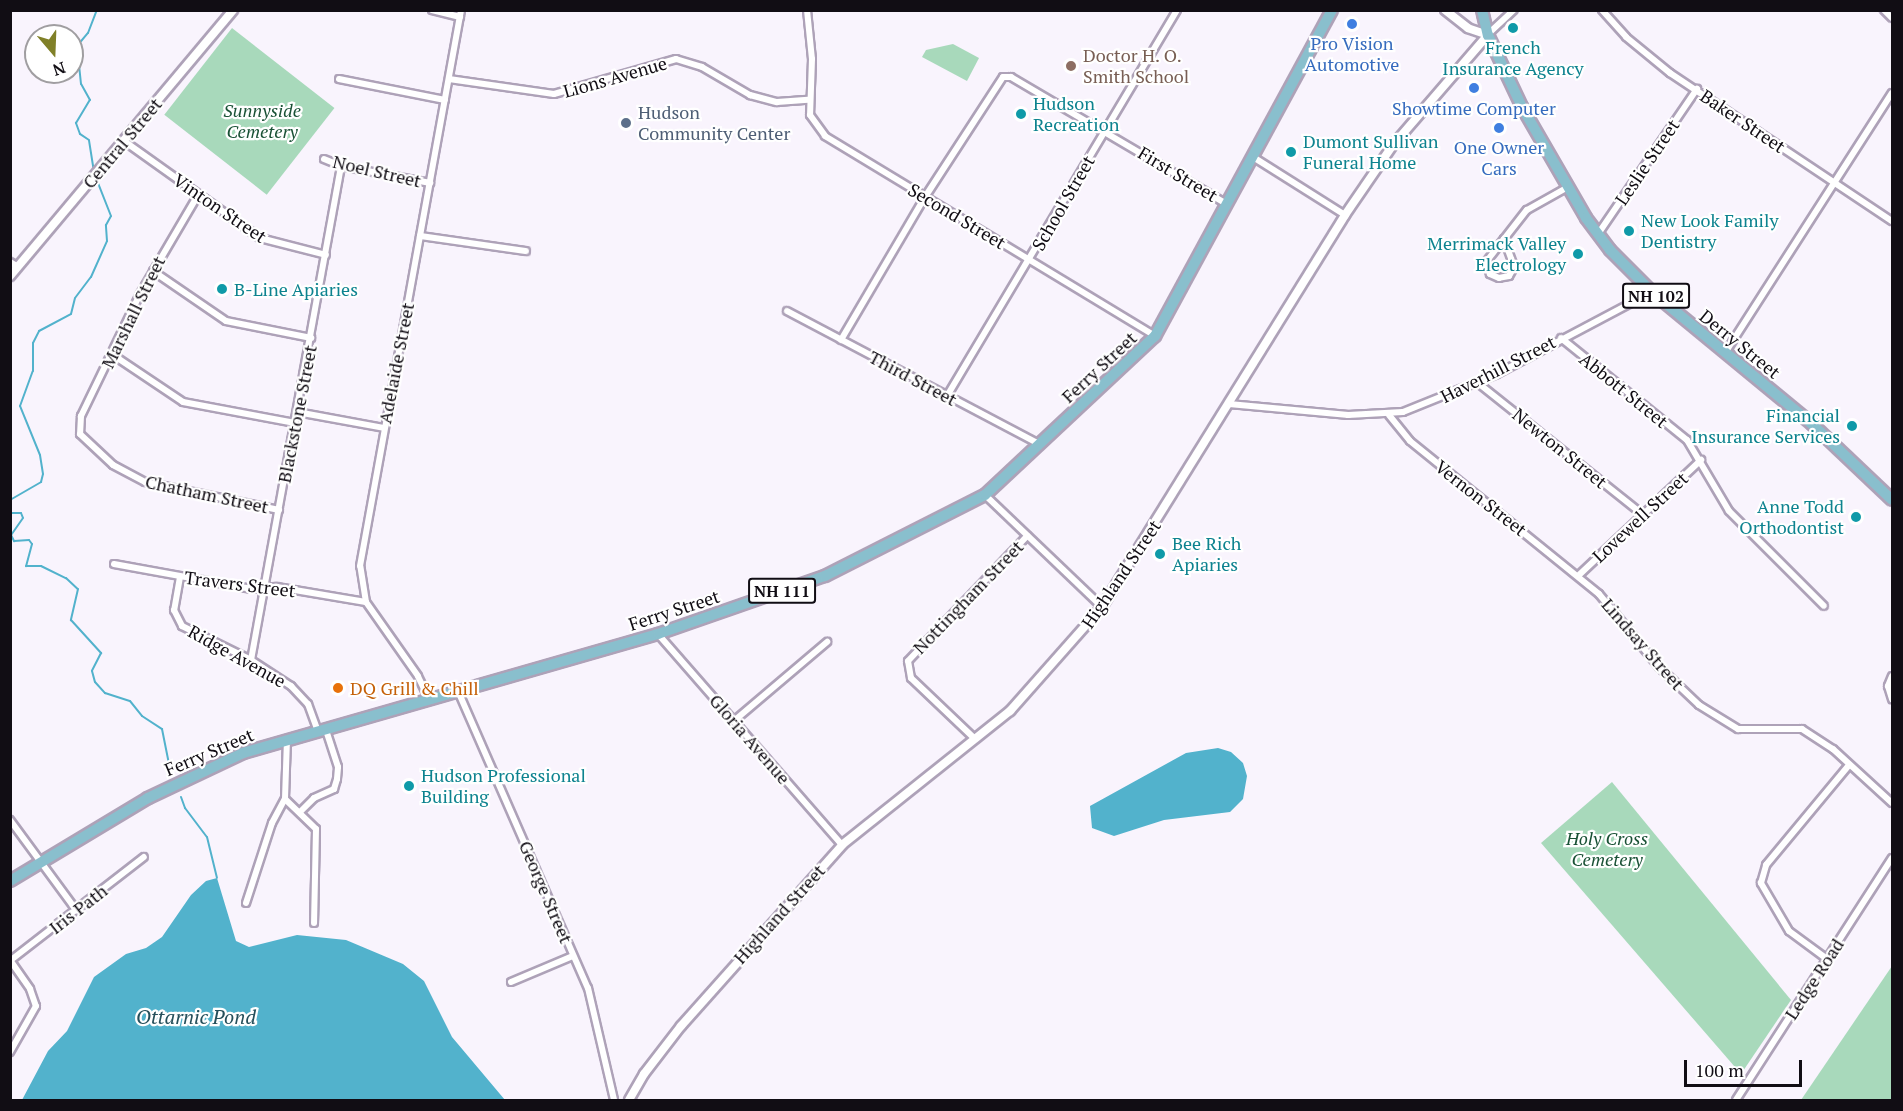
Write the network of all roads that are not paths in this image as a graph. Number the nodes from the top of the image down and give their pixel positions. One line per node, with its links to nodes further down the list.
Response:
1 (233, 10): 21 (street, Central Street)
2 (432, 10): 11 (street)
3 (807, 10): 19 (street)
4 (1177, 10): 20 (street, School Street)
5 (1332, 10): 22 (main road, Ferry Street / NH 111)
6 (1445, 10): 13 (street)
7 (1482, 10): 13 (main road, Derry Street / NH 102)
8 (1514, 10): 13 (street)
9 (1602, 10): 16 (street, Baker Street)
10 (1884, 10): 12 (street)
11 (460, 14): 15 (street, Adelaide Street)
12 (1893, 18)
13 (1488, 34): 27 (main road, Derry Street / NH 102); 31 (street, Highland Street)
14 (339, 79): 18 (street)
15 (449, 79): 18 (street, Adelaide Street); 19 (street, Lions Avenue)
16 (1696, 89): 25 (street, Baker Street); 33 (street, Leslie Street)
17 (1893, 93): 25 (street)
18 (445, 100): 26 (street, Adelaide Street)
19 (808, 100): 29 (street, Second Street)
20 (1105, 130): 29 (street, First Street); 30 (street, First Street); 38 (street, School Street)
21 (124, 141): 28 (street, Vinton Street); 40 (street, Central Street)
22 (1253, 157): 30 (main road, Ferry Street / NH 111); 31 (street)
23 (324, 159): 24 (street, Noel Street)
24 (341, 166): 26 (street, Noel Street); 37 (street, Blackstone Street)
25 (1833, 180): 32 (street, Baker Street); 49 (street)
26 (429, 183): 34 (street, Adelaide Street)
27 (1568, 187): 33 (main road, Derry Street / NH 102); 35 (street)
28 (198, 195): 37 (street, Vinton Street); 41 (street, Marshall Street)
29 (925, 197): 38 (street, Second Street); 48 (street)
30 (1227, 204): 45 (main road, Ferry Street / NH 111)
31 (1345, 215): 53 (street, Highland Street)
32 (1893, 221)
33 (1598, 234): 43 (main road, Derry Street / NH 102)
34 (420, 236): 36 (street); 57 (street, Adelaide Street)
35 (1504, 239): 35 (street)
36 (526, 251)
37 (326, 255): 46 (street, Blackstone Street)
38 (1030, 259): 45 (street, Second Street); 52 (street, School Street)
39 (10, 262): 40 (street)
40 (18, 267): 42 (street, Central Street)
41 (153, 271): 46 (street); 50 (street, Marshall Street)
42 (10, 276)
43 (1652, 292): 47 (street, Haverhill Street); 49 (main road, Derry Street / NH 102)
44 (787, 312): 48 (street, Third Street)
45 (1155, 336): 59 (main road, Ferry Street / NH 111)
46 (311, 338): 54 (street, Blackstone Street)
47 (1561, 338): 51 (street, Haverhill Street); 60 (street, Abbott Street)
48 (842, 340): 52 (street, Third Street)
49 (1725, 353): 62 (main road, Derry Street / NH 102)
50 (113, 355): 56 (street); 58 (street, Marshall Street)
51 (1478, 383): 55 (street, Haverhill Street); 64 (street, Newton Street)
52 (947, 396): 59 (street, Third Street)
53 (1229, 404): 55 (street, Haverhill Street); 72 (street, Highland Street)
54 (297, 412): 56 (street, Blackstone Street); 57 (street)
55 (1389, 415): 67 (street, Vernon Street)
56 (295, 423): 63 (street, Blackstone Street)
57 (384, 428): 70 (street, Adelaide Street)
58 (80, 434): 63 (street, Chatham Street)
59 (1040, 444): 61 (main road, Ferry Street / NH 111)
60 (1701, 460): 64 (street, Lovewell Street); 71 (street, Abbott Street)
61 (985, 495): 65 (street); 73 (main road, Ferry Street / NH 111)
62 (1893, 500)
63 (279, 510): 69 (street, Blackstone Street)
64 (1641, 513): 67 (street, Lovewell Street)
65 (1027, 536): 72 (street); 82 (street, Nottingham Street)
66 (114, 564): 68 (street, Travers Street)
67 (1579, 575): 84 (street, Lindsay Street)
68 (180, 577): 69 (street, Travers Street); 75 (street, Ridge Avenue)
69 (265, 587): 70 (street, Travers Street); 75 (street, Blackstone Street)
70 (366, 602): 78 (street, Adelaide Street)
71 (1824, 606)
72 (1102, 607): 82 (street, Highland Street)
73 (658, 634): 77 (main road, Ferry Street / NH 111); 80 (street, Gloria Avenue)
74 (827, 642): 80 (street)
75 (251, 660): 81 (street, Ridge Avenue)
76 (1893, 676): 79 (street)
77 (458, 691): 78 (main road, Ferry Street / NH 111); 97 (street, George Street)
78 (429, 699): 81 (main road, Ferry Street / NH 111)
79 (1893, 699)
80 (735, 720): 89 (street, Gloria Avenue)
81 (322, 729): 83 (main road, Ferry Street / NH 111); 87 (street, Ridge Avenue)
82 (974, 738): 89 (street, Highland Street)
83 (288, 739): 85 (street); 92 (main road, Ferry Street / NH 111)
84 (1849, 765): 86 (street, Lindsay Street); 98 (street)
85 (285, 799): 87 (street); 94 (street)
86 (1893, 803)
87 (301, 811): 96 (street)
88 (10, 820): 92 (street)
89 (842, 845): 103 (street, Highland Street)
90 (144, 857): 95 (street, Iris Path)
91 (1893, 858): 98 (street, Ledge Road)
92 (43, 861): 93 (main road, Ferry Street / NH 111); 95 (street)
93 (10, 881)
94 (246, 903)
95 (76, 910): 99 (street, Iris Path)
96 (314, 923)
97 (573, 956): 100 (street); 102 (street, George Street)
98 (1827, 959): 104 (street, Ledge Road)
99 (11, 960): 101 (street)
100 (511, 982)
101 (11, 1047)
102 (614, 1101)
103 (629, 1101)
104 (1736, 1101)

